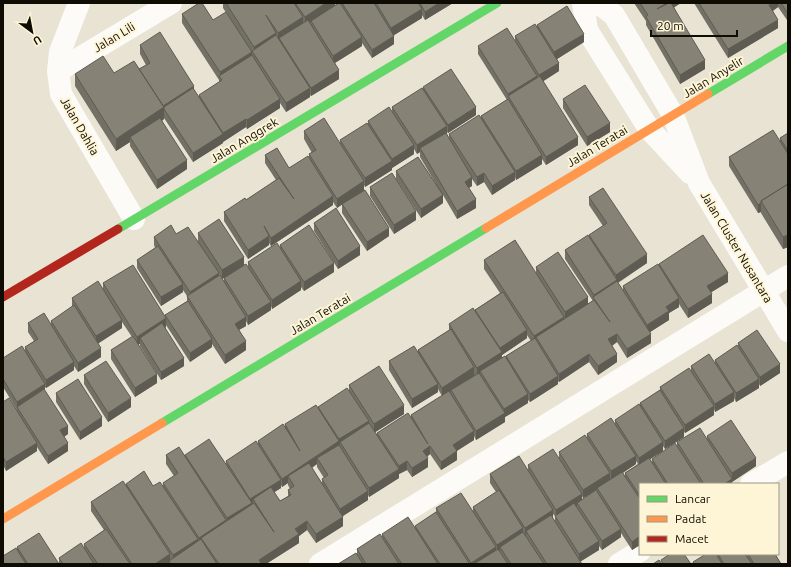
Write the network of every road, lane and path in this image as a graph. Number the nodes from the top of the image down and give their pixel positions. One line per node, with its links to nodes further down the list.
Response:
1 (79, 3): 7 (street, Jalan Dahlia)
2 (171, 3): 7 (street, Jalan Lili)
3 (497, 3): 11 (street, Jalan Anggrek)
4 (583, 3): 9 (street, Jalan Cluster Nusantara)
5 (598, 3): 8 (street, Jalan Cluster Nusantara)
6 (788, 46): 8 (street, Jalan Anyelir)
7 (58, 71): 11 (street, Jalan Dahlia)
8 (673, 115): 9 (street, Jalan Anyelir); 10 (street, Jalan Cluster Nusantara)
9 (649, 129): 10 (street, Jalan Cluster Nusantara); 18 (street, Jalan Teratai)
10 (699, 183): 13 (street, Jalan Cluster Nusantara)
11 (134, 219): 14 (street, Jalan Anggrek)
12 (788, 276): 13 (street)
13 (764, 291): 15 (street, Jalan Cluster Nusantara); 20 (street)
14 (3, 297)
15 (788, 331)
16 (788, 462): 17 (street)
17 (753, 483)
18 (3, 519)
19 (639, 552): 21 (street)
20 (320, 564)
21 (619, 564)

